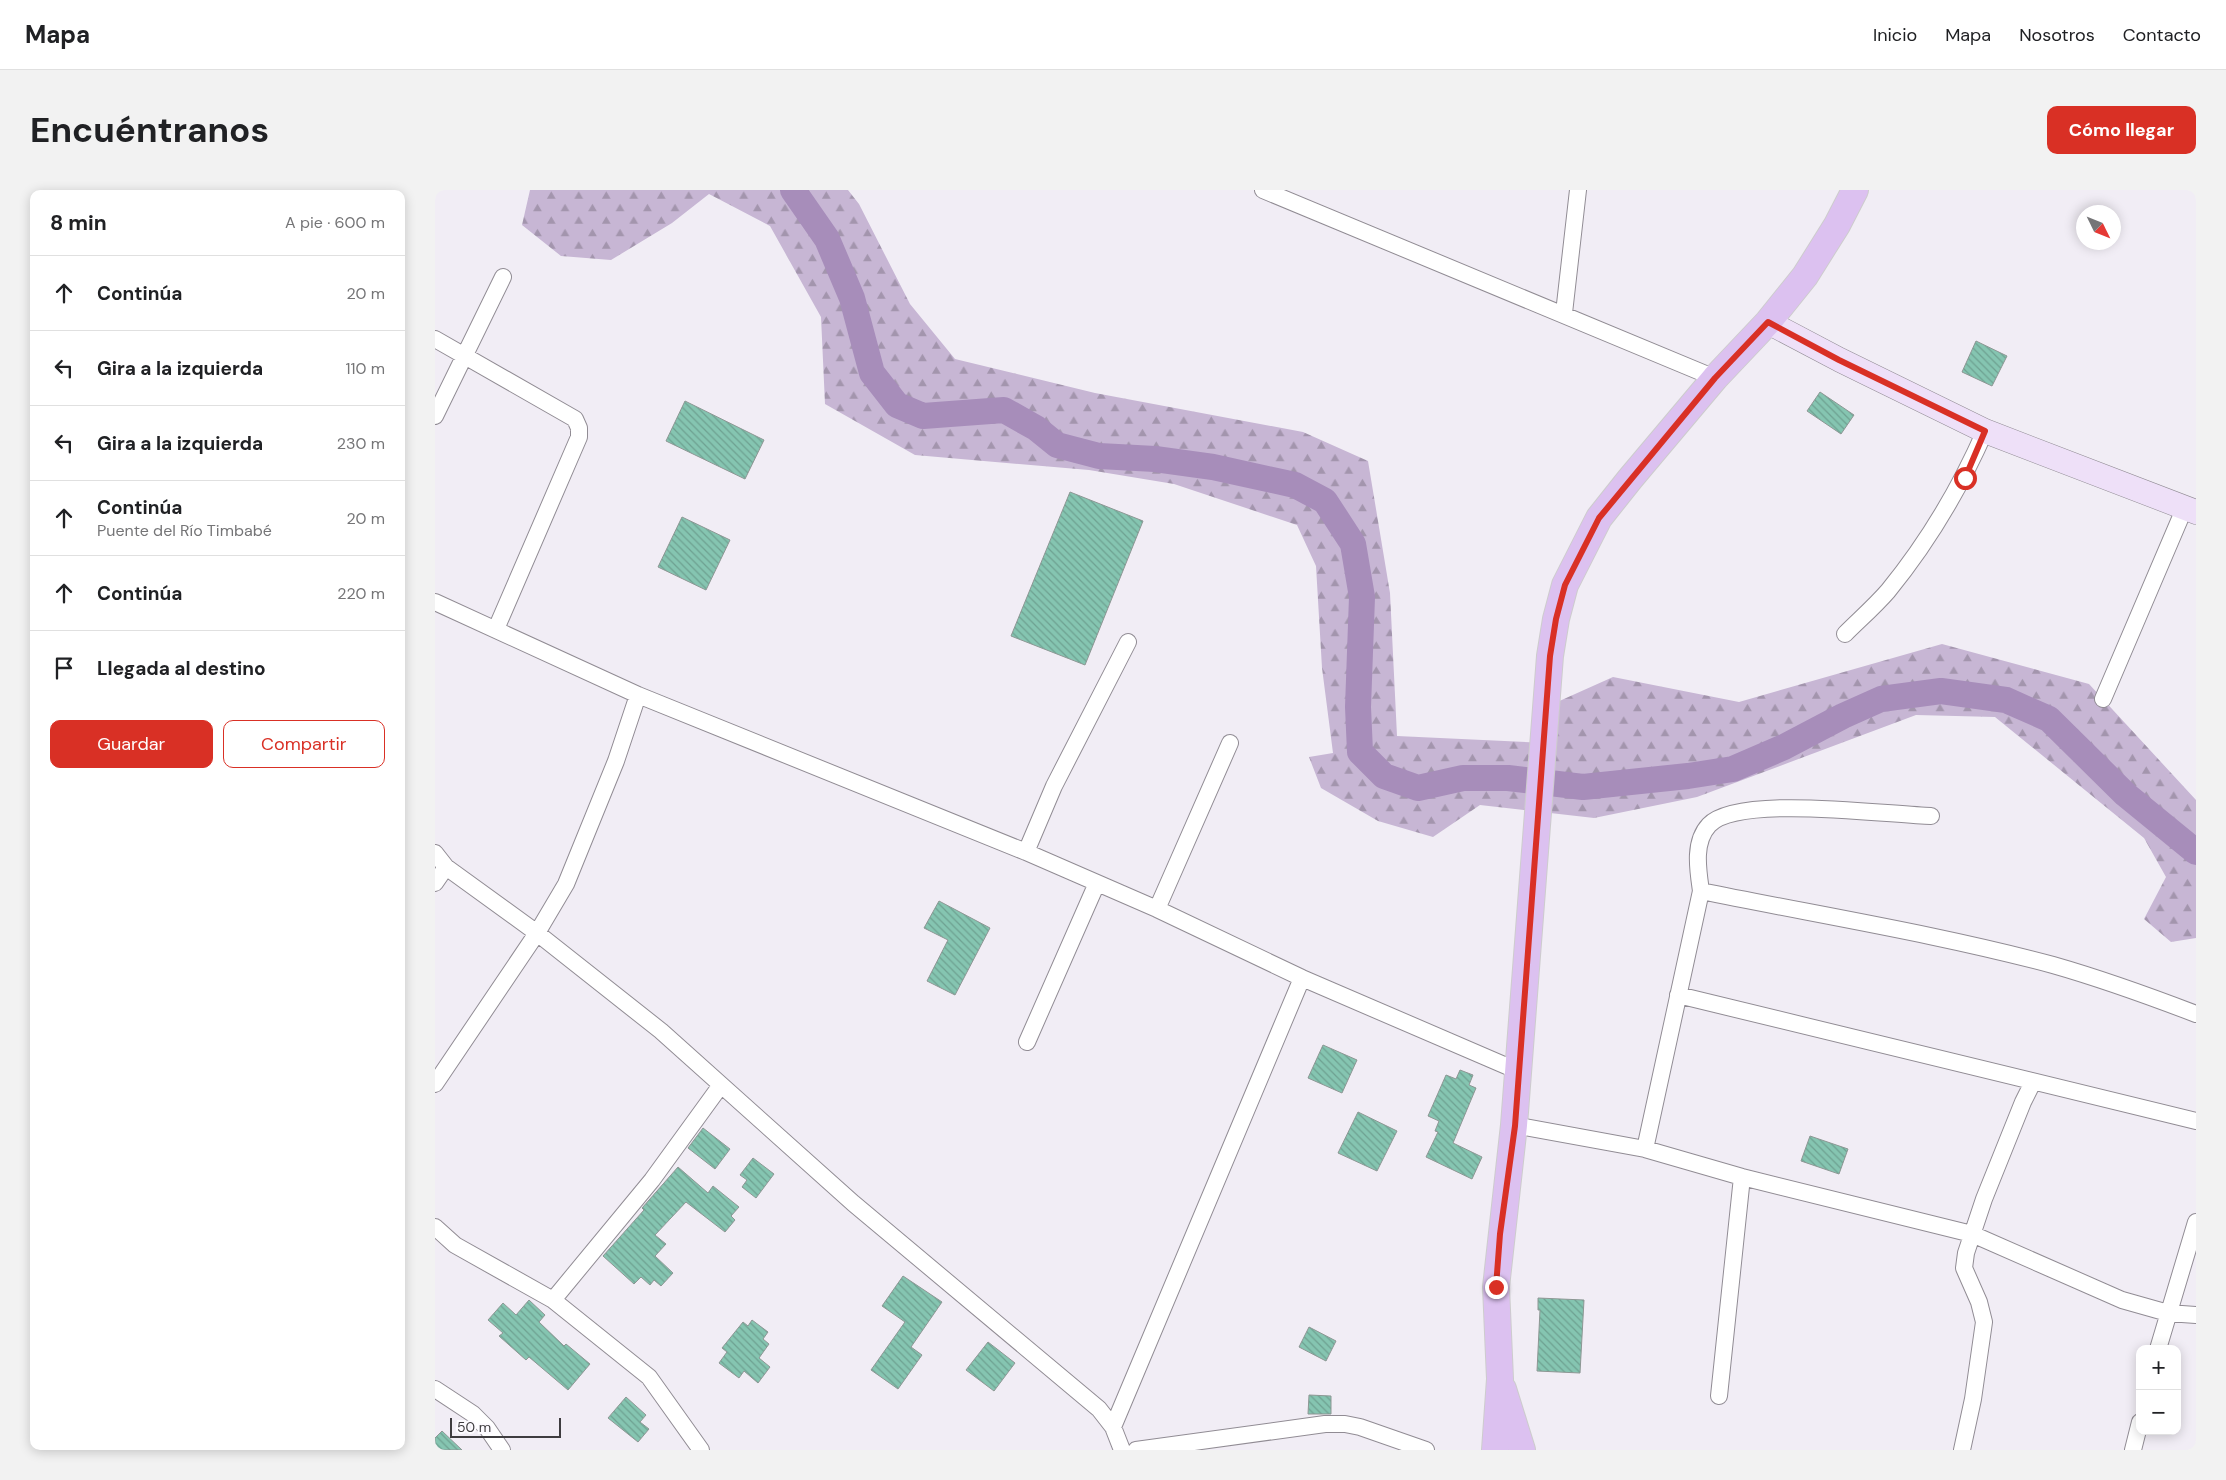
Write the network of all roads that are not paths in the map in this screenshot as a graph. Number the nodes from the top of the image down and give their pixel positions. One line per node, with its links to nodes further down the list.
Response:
1 (1263, 190): 5 (street)
2 (1578, 190): 5 (street)
3 (1855, 190): 6 (main road)
4 (503, 277): 8 (street)
5 (1564, 313): 9 (street)
6 (1768, 322): 9 (main road); 11 (street)
7 (435, 339): 8 (street)
8 (464, 355): 10 (street); 14 (street)
9 (1715, 378): 33 (main road)
10 (435, 416)
11 (1985, 431): 12 (street); 15 (street)
12 (2191, 509): 18 (street)
13 (435, 602): 14 (street)
14 (496, 629): 17 (street)
15 (1845, 634)
16 (1128, 642): 21 (street)
17 (638, 694): 21 (street); 28 (street)
18 (2103, 699)
19 (1230, 743): 27 (street)
20 (1931, 816): 26 (street)
21 (1026, 852): 25 (street)
22 (435, 853): 23 (street)
23 (446, 867): 24 (street); 28 (street)
24 (435, 883)
25 (1097, 883): 27 (street); 32 (street)
26 (1701, 891): 30 (street); 31 (street)
27 (1157, 909): 29 (street)
28 (537, 933): 35 (street); 36 (street)
29 (1302, 978): 33 (street); 51 (street)
30 (1678, 995): 34 (street); 39 (street)
31 (2196, 1014)
32 (1027, 1042)
33 (1518, 1070): 38 (main road)
34 (2033, 1082): 37 (street); 43 (street)
35 (435, 1084)
36 (721, 1085): 44 (street); 51 (street)
37 (2196, 1121)
38 (1515, 1126): 39 (street); 48 (main road)
39 (1645, 1149): 40 (street)
40 (1742, 1176): 43 (street); 50 (street)
41 (2196, 1222): 45 (street)
42 (435, 1227): 44 (street)
43 (1972, 1234): 45 (street); 60 (street)
44 (553, 1300): 54 (street)
45 (2168, 1313): 46 (street); 47 (street)
46 (2196, 1315)
47 (2159, 1345)
48 (1500, 1379): 58 (main road); 59 (main road)
49 (435, 1389): 53 (street)
50 (1719, 1396)
51 (1113, 1427): 55 (street)
52 (2137, 1435): 61 (street)
53 (502, 1450)
54 (701, 1450)
55 (1122, 1450)
56 (1136, 1450): 57 (street)
57 (1425, 1450)
58 (1495, 1450)
59 (1522, 1450)
60 (1962, 1450)
61 (2133, 1450)

